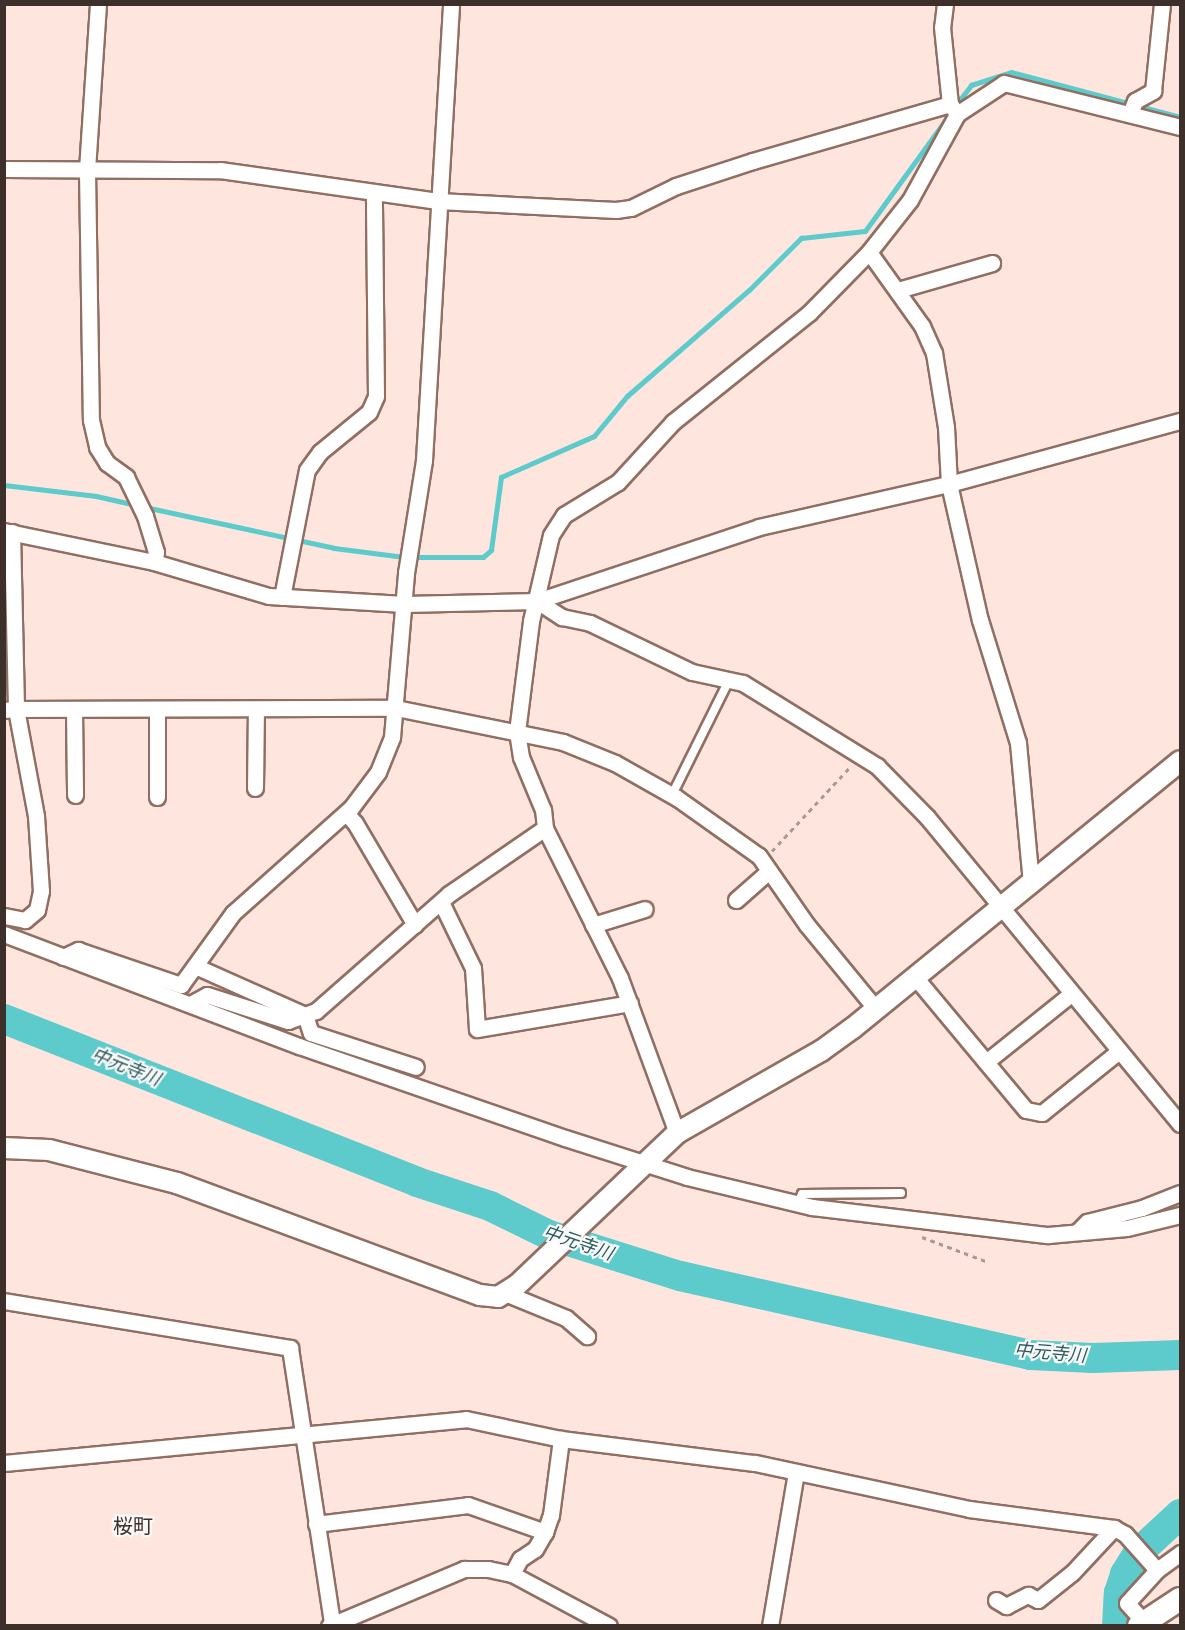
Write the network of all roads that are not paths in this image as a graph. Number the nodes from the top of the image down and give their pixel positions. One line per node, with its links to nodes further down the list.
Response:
1 (98, 4): 9 (street)
2 (451, 4): 11 (street)
3 (945, 4): 5 (street)
4 (1162, 4): 6 (street)
5 (953, 109): 6 (street); 11 (street); 12 (street)
6 (1130, 114): 7 (street)
7 (1180, 127)
8 (4, 169): 9 (street)
9 (87, 171): 10 (street); 18 (street)
10 (374, 194): 11 (street); 19 (street)
11 (438, 201): 21 (street)
12 (869, 252): 14 (street); 20 (street)
13 (992, 263): 14 (street)
14 (898, 291): 16 (street)
15 (1180, 421): 16 (street)
16 (949, 484): 20 (street); 37 (street)
17 (8, 532): 18 (street); 27 (street)
18 (154, 562): 19 (street)
19 (282, 597): 21 (street)
20 (537, 601): 21 (street); 22 (street); 28 (street)
21 (404, 604): 23 (street)
22 (729, 680): 32 (lane); 40 (street)
23 (396, 708): 26 (street); 28 (street); 34 (street)
24 (74, 709): 25 (street); 27 (street); 31 (street)
25 (157, 709): 26 (street); 33 (street)
26 (256, 709): 30 (street)
27 (10, 710): 42 (street)
28 (517, 732): 32 (street); 35 (street)
29 (1180, 761): 37 (street)
30 (255, 788)
31 (75, 795)
32 (672, 795): 36 (street)
33 (157, 797)
34 (346, 813): 43 (street); 47 (street)
35 (545, 828): 39 (street); 44 (street)
36 (766, 866): 38 (street); 52 (street)
37 (1031, 884): 40 (street)
38 (736, 900)
39 (441, 902): 43 (street); 50 (street)
40 (999, 908): 48 (street); 49 (street)
41 (645, 909): 44 (street)
42 (4, 916)
43 (415, 925): 53 (street)
44 (593, 925): 50 (street)
45 (4, 934): 46 (street)
46 (63, 957): 47 (street); 51 (street)
47 (195, 966): 53 (street)
48 (915, 977): 52 (street); 55 (street)
49 (1071, 994): 54 (street); 55 (street)
50 (630, 1003): 58 (street)
51 (190, 1004): 53 (street); 60 (street)
52 (876, 1009): 58 (street)
53 (304, 1015): 56 (street)
54 (1119, 1051): 55 (street); 57 (street)
55 (986, 1062)
56 (416, 1067)
57 (1180, 1124)
58 (677, 1133): 60 (street)
59 (4, 1148): 66 (street)
60 (641, 1168): 63 (street); 66 (street)
61 (901, 1193): 63 (lane)
62 (1180, 1193): 65 (street)
63 (796, 1204): 65 (street)
64 (1180, 1215): 65 (street)
65 (1076, 1233)
66 (511, 1289): 68 (street)
67 (4, 1301): 69 (street)
68 (587, 1336)
69 (302, 1434): 70 (street); 71 (street); 73 (street)
70 (561, 1439): 72 (street); 75 (street)
71 (4, 1463)
72 (796, 1472): 74 (street); 84 (street)
73 (316, 1524): 75 (street); 82 (street)
74 (1114, 1528): 77 (street); 80 (street)
75 (545, 1533): 78 (street)
76 (1180, 1553): 77 (street)
77 (1157, 1570): 81 (street)
78 (512, 1574): 82 (street); 83 (street)
79 (1180, 1599): 81 (main road)
80 (996, 1600)
81 (1142, 1624)
82 (331, 1625)
83 (609, 1626)
84 (770, 1626)

